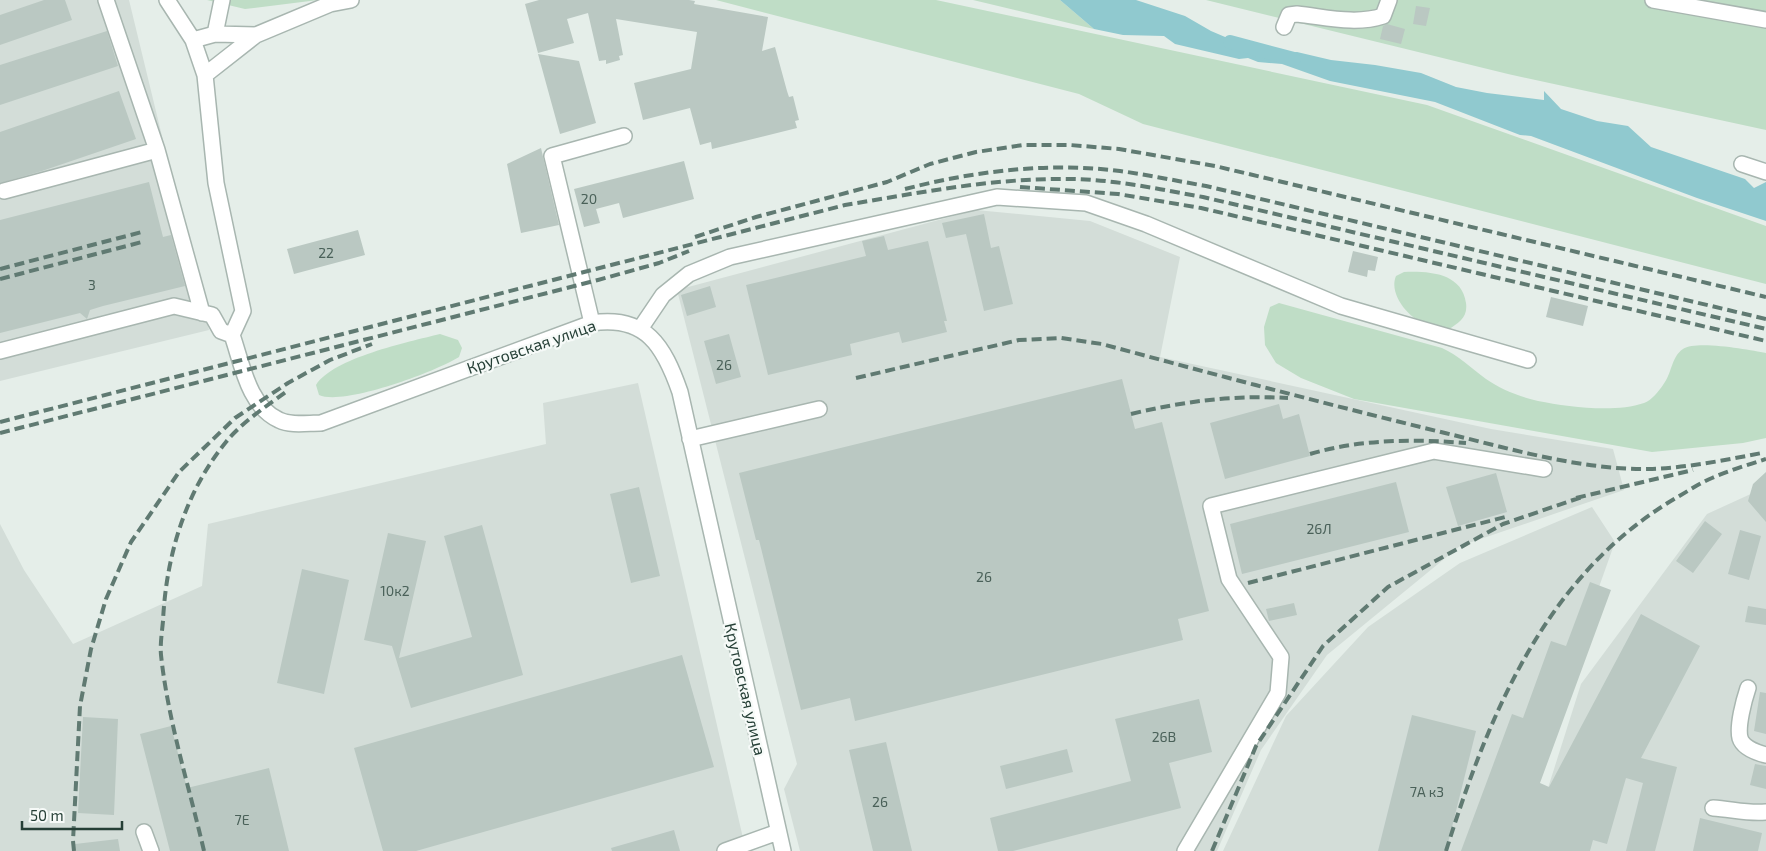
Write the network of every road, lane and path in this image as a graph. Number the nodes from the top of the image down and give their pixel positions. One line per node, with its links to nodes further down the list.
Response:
1 (106, 0): 14 (street)
2 (167, 0): 11 (street)
3 (222, 0): 9 (street)
4 (350, 0): 10 (street)
5 (1389, 0): 8 (street)
6 (1653, 0): 7 (street)
7 (1766, 20)
8 (1284, 26)
9 (215, 34): 10 (street); 11 (street)
10 (256, 35): 12 (street)
11 (193, 40): 12 (street)
12 (205, 75): 21 (street)
13 (624, 136): 19 (street)
14 (157, 150): 17 (street); 18 (street)
15 (1742, 164): 16 (street)
16 (1766, 172)
17 (4, 191)
18 (202, 313): 21 (street); 22 (street)
19 (592, 323): 20 (street, Крутовская улица); 21 (street, Крутовская улица)
20 (640, 329): 23 (street); 25 (street, Крутовская улица)
21 (232, 334)
22 (0, 352)
23 (1528, 360)
24 (819, 409): 25 (street)
25 (690, 439): 32 (street, Крутовская улица)
26 (1544, 469): 36 (street)
27 (1748, 688): 28 (street)
28 (1766, 756)
29 (1713, 808): 30 (street)
30 (1766, 812)
31 (144, 832): 33 (street)
32 (778, 832): 34 (street); 35 (street, Крутовская улица)
33 (150, 851)
34 (725, 851)
35 (783, 851)
36 (1185, 851)

